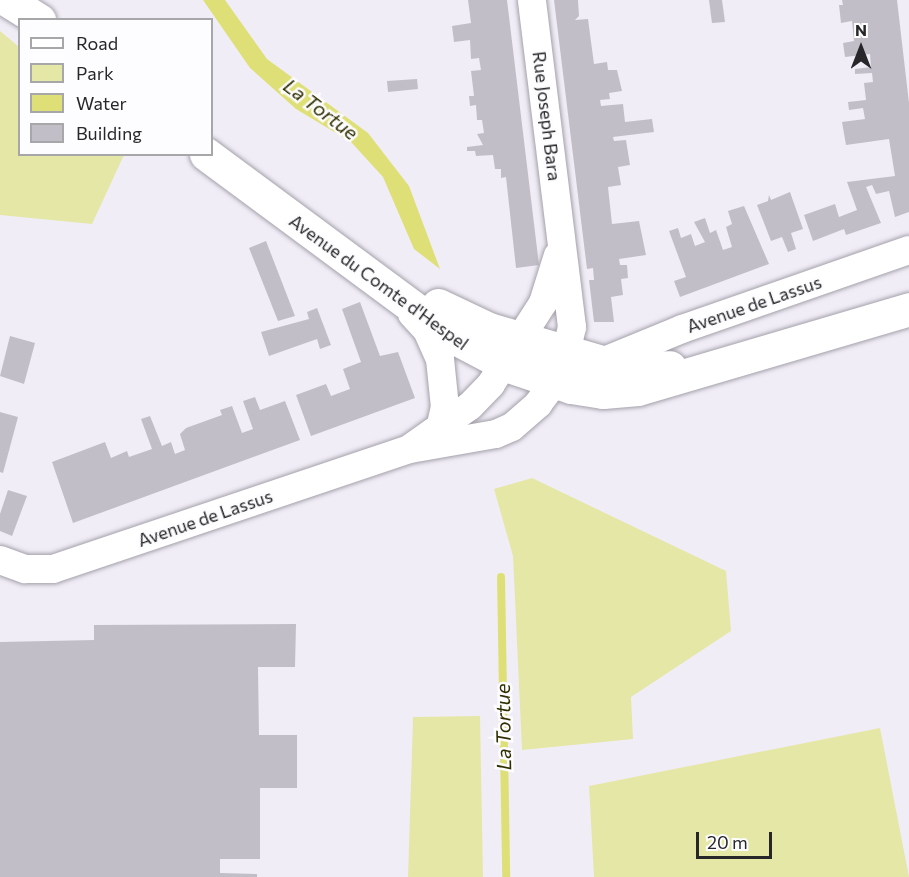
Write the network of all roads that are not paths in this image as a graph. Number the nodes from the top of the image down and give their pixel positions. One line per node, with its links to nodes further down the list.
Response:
1 (7, 0): 4 (street)
2 (42, 0): 5 (street)
3 (532, 0): 8 (street, Rue Joseph Bara)
4 (36, 18)
5 (60, 18)
6 (213, 136): 12 (street, Avenue du Comte d'Hespel)
7 (209, 156): 10 (street, Avenue du Comte d'Hespel)
8 (561, 232): 12 (street, Rue Joseph Bara); 15 (street, Rue Joseph Bara)
9 (909, 250): 14 (street, Avenue de Lassus)
10 (393, 296): 12 (street, Avenue du Comte d'Hespel); 16 (street)
11 (909, 309): 13 (street, Avenue du Comte d'Hespel)
12 (514, 352): 15 (street, Avenue du Comte d'Hespel); 16 (street, Avenue de Lassus)
13 (740, 356): 14 (street, Avenue du Comte d'Hespel); 15 (street, Avenue du Comte d'Hespel)
14 (602, 363): 15 (street, Avenue du Comte d'Hespel)
15 (562, 368): 17 (street, Avenue de Lassus)
16 (440, 428): 17 (street, Avenue de Lassus)
17 (410, 449): 18 (street, Avenue de Lassus)
18 (0, 560)

